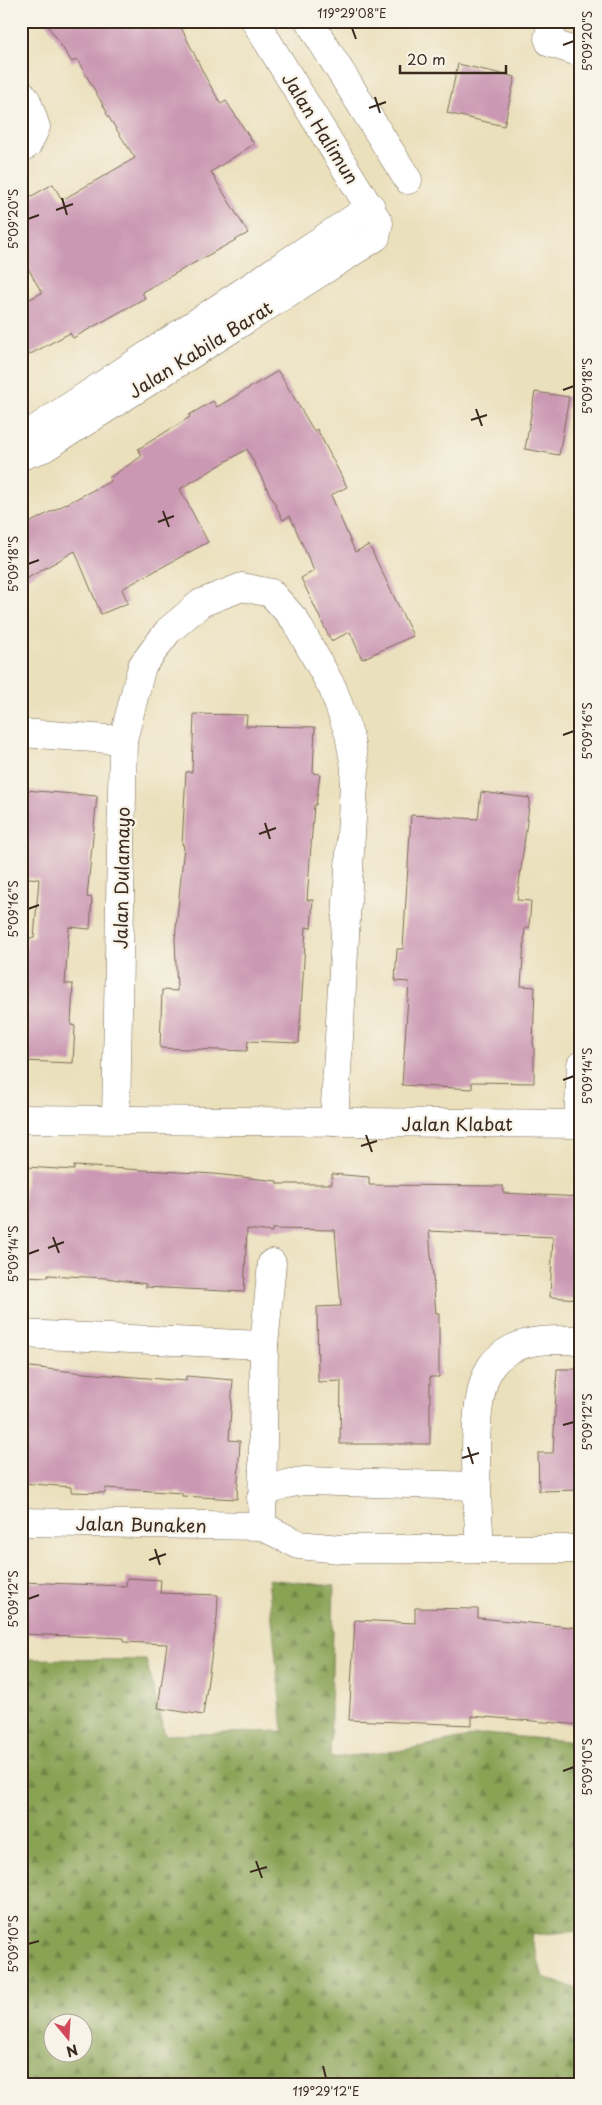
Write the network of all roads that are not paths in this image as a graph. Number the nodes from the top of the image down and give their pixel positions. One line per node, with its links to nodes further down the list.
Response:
1 (255, 21): 8 (street, Jalan Halimun)
2 (309, 21): 7 (street)
3 (553, 21): 4 (street)
4 (581, 53)
5 (21, 94): 6 (street)
6 (21, 149)
7 (408, 180)
8 (371, 207): 9 (street, Jalan Halimun); 10 (street, Jalan Kabila Barat)
9 (376, 237): 11 (street, Jalan Kabila Barat)
10 (21, 435)
11 (21, 456)
12 (21, 733): 13 (street)
13 (123, 740): 16 (street, Jalan Dulamayo); 17 (street, Jalan Dulamayo)
14 (581, 1065): 18 (street)
15 (21, 1119): 16 (street, Jalan Klabat)
16 (116, 1119): 17 (street, Jalan Klabat)
17 (334, 1122): 18 (street, Jalan Klabat)
18 (580, 1124)
19 (272, 1264): 22 (street)
20 (21, 1334): 22 (street)
21 (581, 1340): 23 (street)
22 (264, 1345): 24 (street)
23 (477, 1486): 24 (street); 27 (street)
24 (261, 1498): 26 (street)
25 (21, 1522): 26 (street, Jalan Bunaken)
26 (262, 1526): 27 (street)
27 (480, 1549): 28 (street)
28 (581, 1549)

